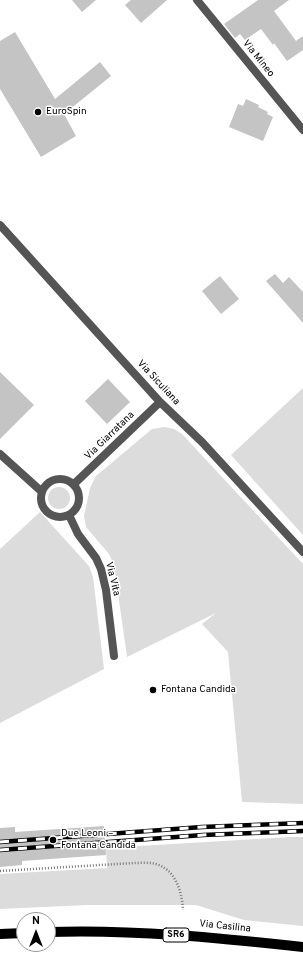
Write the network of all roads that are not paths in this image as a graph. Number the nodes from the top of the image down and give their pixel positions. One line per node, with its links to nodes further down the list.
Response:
1 (197, 0): 2 (street, Via Mineo)
2 (303, 130)
3 (0, 225): 4 (street, Via Siculiana)
4 (160, 402): 6 (street, Via Giarratana); 9 (street, Via Siculiana)
5 (1, 457): 7 (street)
6 (74, 484): 7 (street); 8 (street)
7 (41, 491): 8 (street)
8 (69, 515): 10 (street, Via Vita)
9 (303, 552)
10 (114, 656)
11 (56, 932): 14 (main road, Via Casilina / SR6)
12 (16, 933): 13 (main road)
13 (0, 934)
14 (303, 947)

